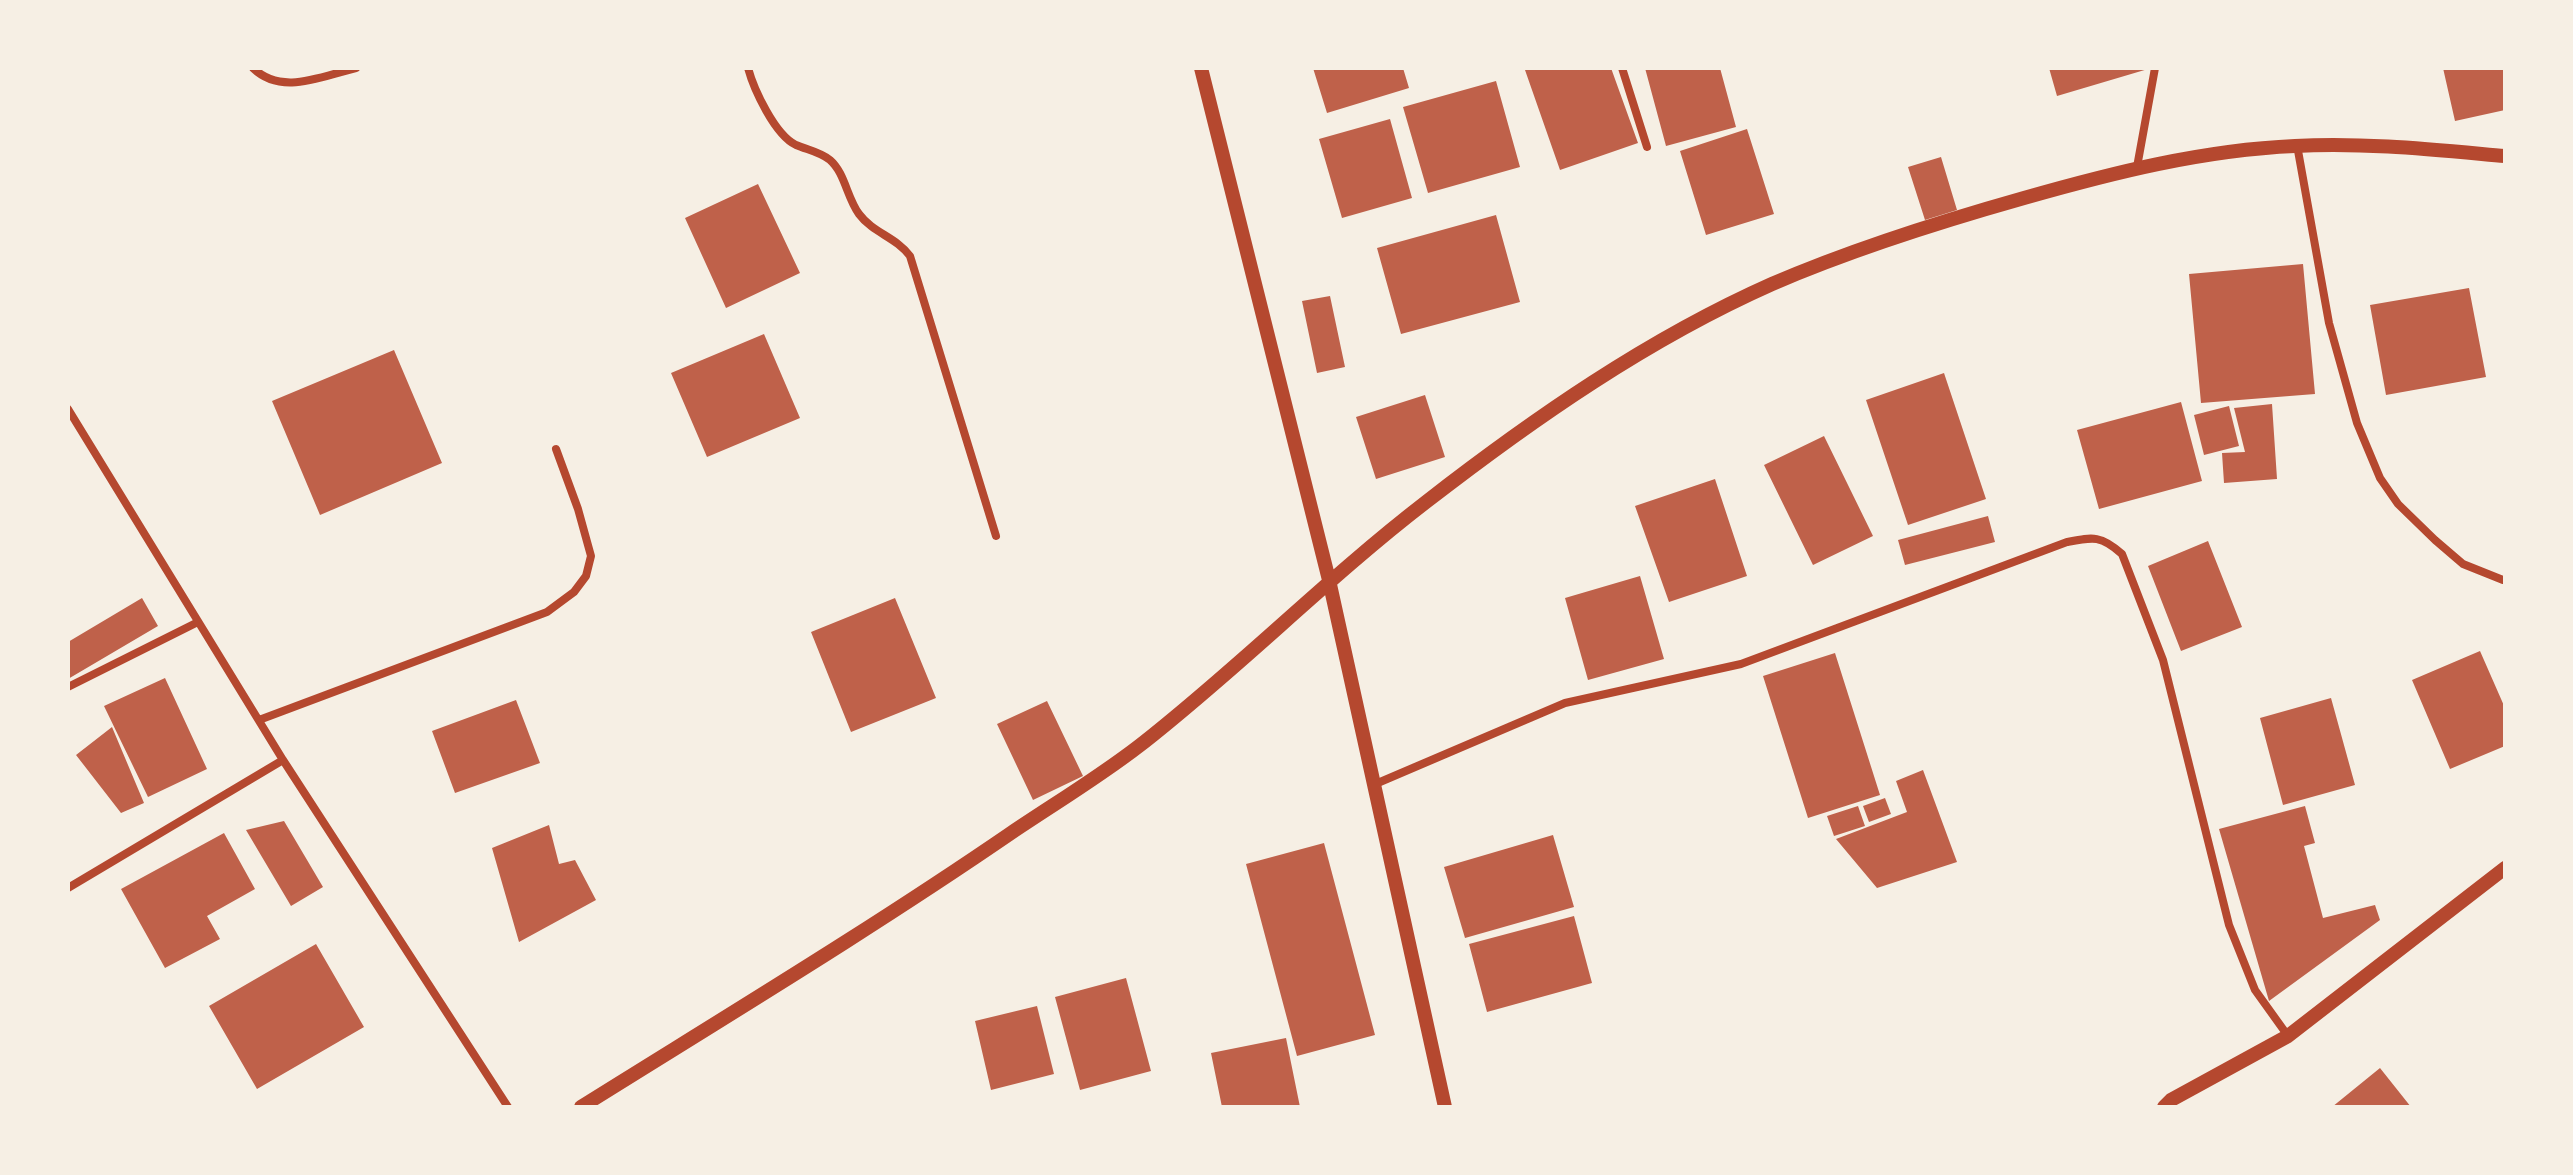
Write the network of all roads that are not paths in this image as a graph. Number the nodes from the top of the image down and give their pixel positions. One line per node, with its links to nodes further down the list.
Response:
1 (253, 68): 2 (street)
2 (356, 68)
3 (748, 68): 13 (street)
4 (1201, 68): 15 (street)
5 (1622, 68): 8 (street)
6 (2155, 68): 10 (street)
7 (2297, 145): 9 (street); 10 (street); 14 (street)
8 (1647, 147)
9 (2505, 156)
10 (2137, 167): 15 (street)
11 (68, 409): 16 (street)
12 (556, 449): 18 (street)
13 (996, 536)
14 (2505, 579)
15 (1329, 580): 20 (street); 25 (street)
16 (198, 622): 17 (street); 18 (street)
17 (68, 687)
18 (259, 720): 19 (street)
19 (283, 760): 22 (street); 24 (street)
20 (1372, 785): 23 (street); 26 (street)
21 (2505, 868): 23 (street)
22 (68, 888)
23 (2288, 1036): 27 (street)
24 (508, 1107)
25 (581, 1107)
26 (1445, 1107)
27 (2164, 1107)

